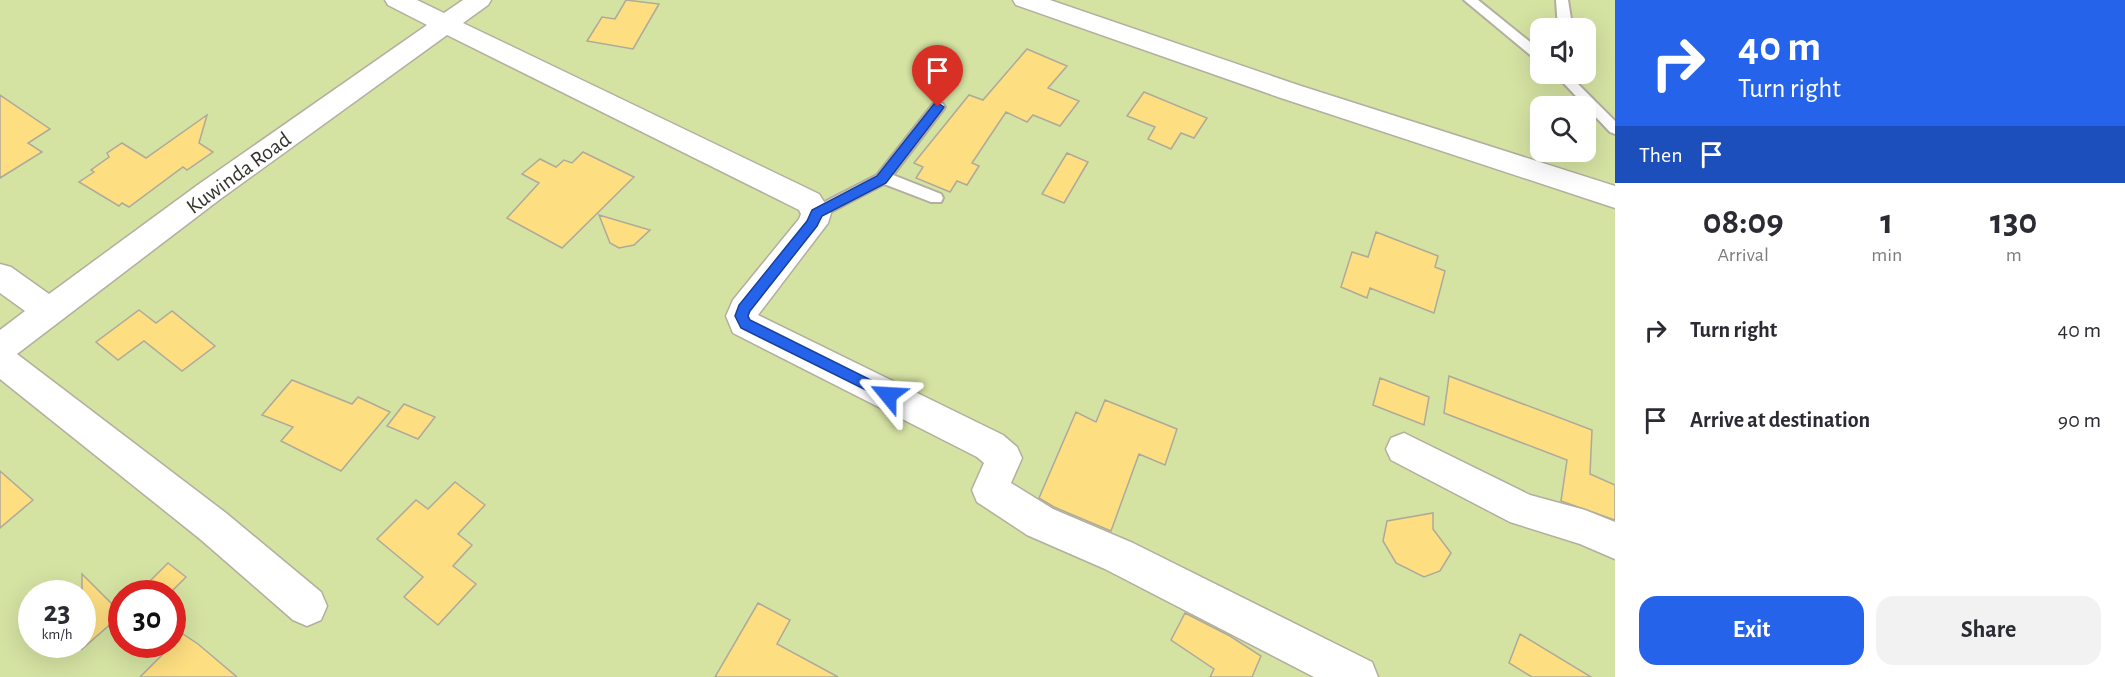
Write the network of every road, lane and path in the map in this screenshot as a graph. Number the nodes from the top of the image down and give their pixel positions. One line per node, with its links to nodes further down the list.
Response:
1 (397, 0): 7 (street)
2 (479, 0): 7 (street, Kuwinda Road)
3 (1025, 0): 13 (street)
4 (1470, 0): 8 (lane)
5 (1562, 0): 6 (lane)
6 (1565, 18)
7 (446, 24): 15 (street); 17 (street, Kuwinda Road)
8 (1530, 48)
9 (1571, 84): 11 (lane)
10 (938, 107): 12 (lane)
11 (1615, 129)
12 (882, 179): 14 (lane); 15 (lane)
13 (1615, 197)
14 (936, 198)
15 (816, 213): 23 (street)
16 (0, 276): 17 (street)
17 (48, 311): 18 (street, Kuwinda Road)
18 (0, 348)
19 (0, 360): 22 (street)
20 (1404, 449): 21 (street)
21 (1615, 541)
22 (307, 606)
23 (1357, 677)

